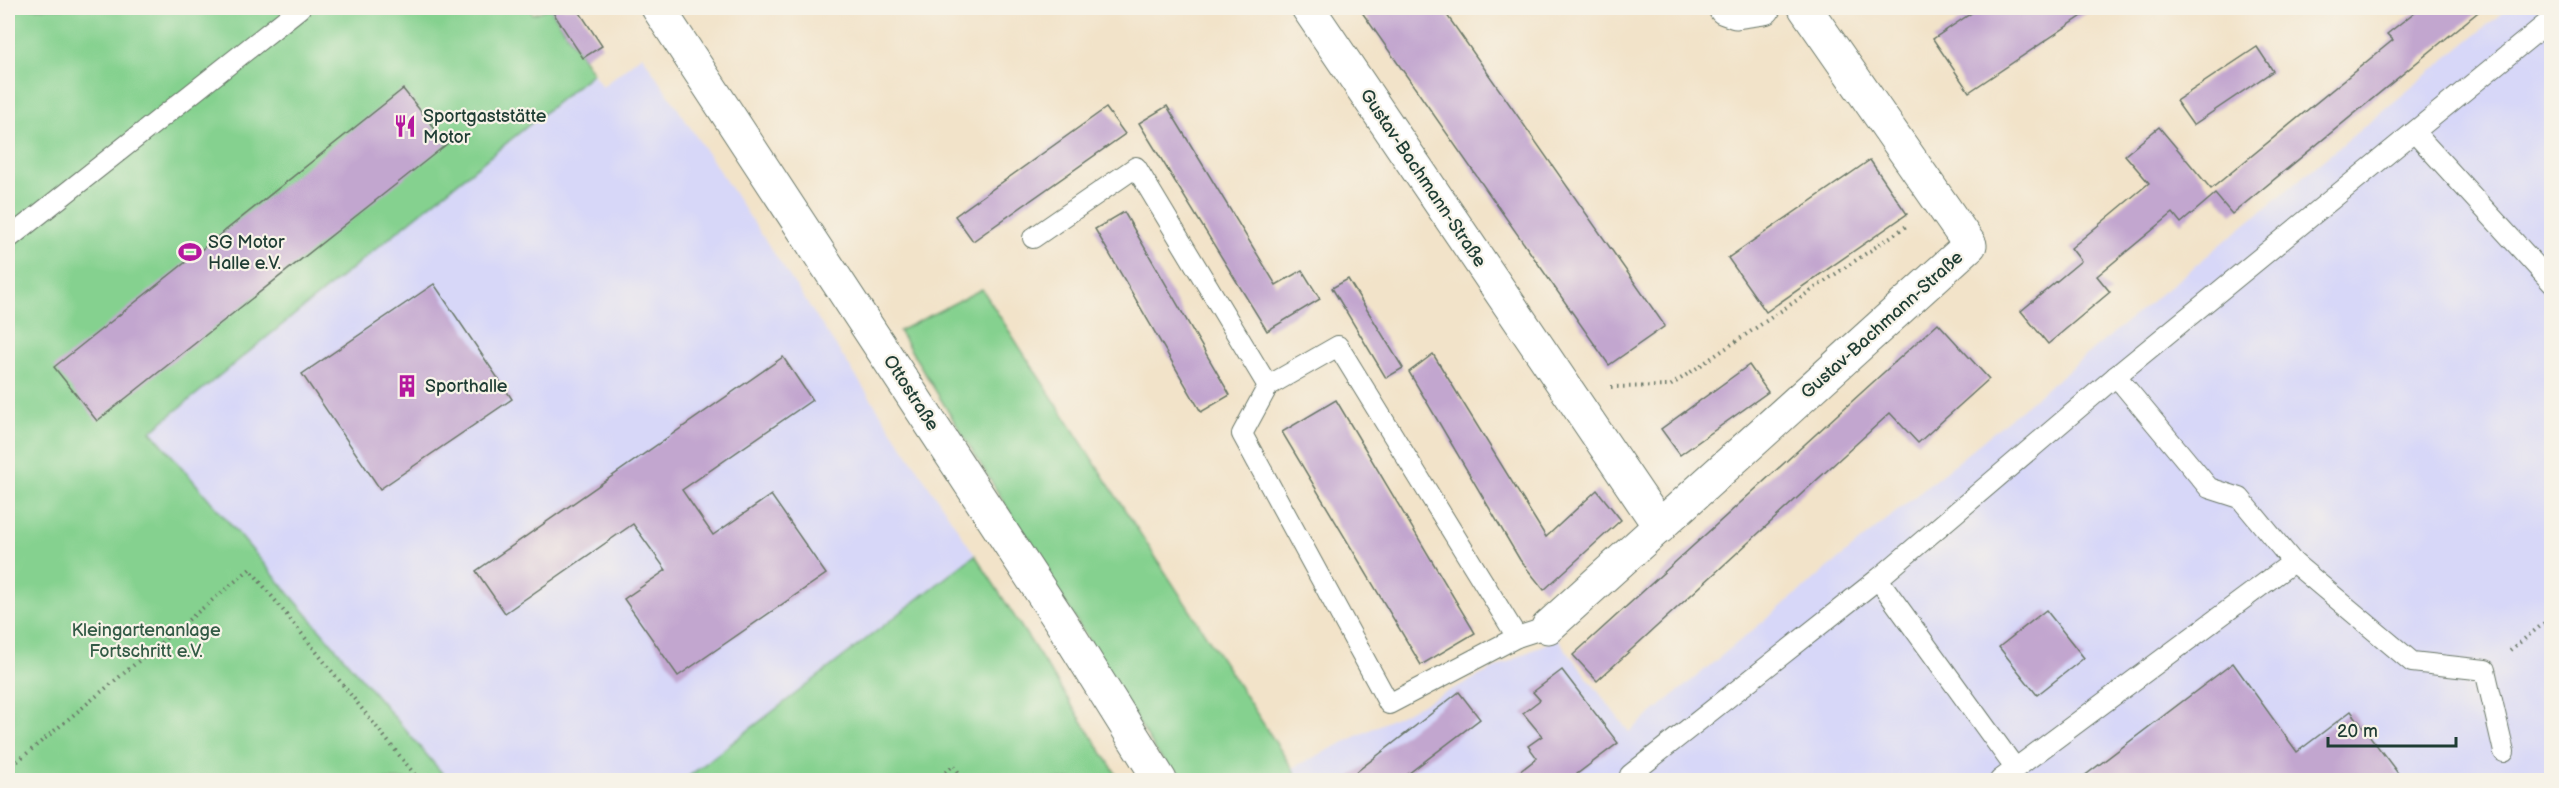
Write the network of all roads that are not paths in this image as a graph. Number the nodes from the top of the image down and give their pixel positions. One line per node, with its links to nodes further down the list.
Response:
1 (300, 8): 8 (lane)
2 (658, 8): 19 (street, Ottostraße)
3 (1308, 8): 12 (street, Gustav-Bachmann-Straße)
4 (1805, 8): 12 (street, Gustav-Bachmann-Straße)
5 (2552, 19): 6 (lane)
6 (2415, 133): 9 (lane); 10 (lane)
7 (1033, 238): 11 (lane)
8 (8, 239)
9 (2552, 283)
10 (2116, 376): 13 (lane); 14 (lane)
11 (1268, 386): 16 (lane); 16 (lane)
12 (1659, 527): 15 (street, Gustav-Bachmann-Straße)
13 (2293, 562): 17 (lane); 18 (lane)
14 (1878, 579): 18 (lane); 20 (lane)
15 (1548, 627): 16 (lane)
16 (1517, 637)
17 (2504, 752)
18 (2015, 768): 21 (lane)
19 (1160, 780)
20 (1629, 780)
21 (2000, 780)

